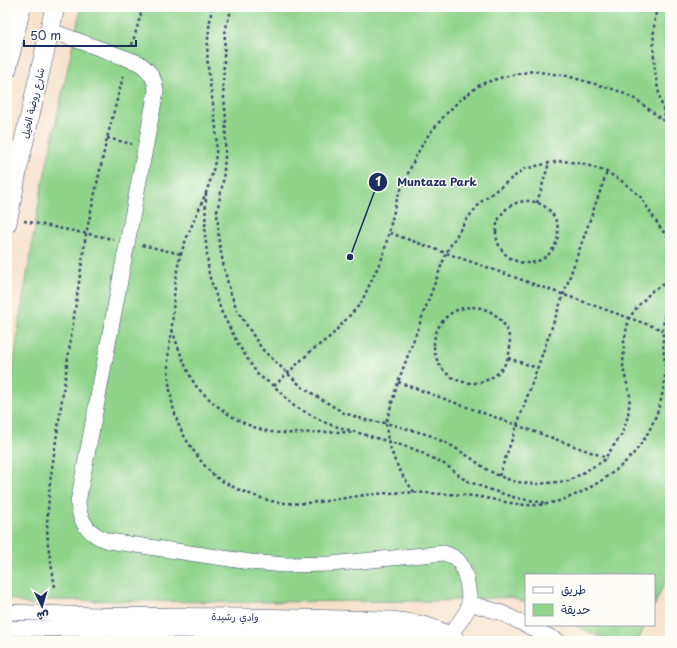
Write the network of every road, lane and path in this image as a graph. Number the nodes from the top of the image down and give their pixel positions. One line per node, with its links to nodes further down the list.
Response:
1 (21, 7): 9 (main road)
2 (55, 7): 7 (main road, شارع روضة الخيل)
3 (143, 7): 8 (path)
4 (212, 7): 15 (path)
5 (232, 7): 32 (path)
6 (657, 7): 10 (path)
7 (49, 30): 8 (street); 17 (main road, شارع روضة الخيل)
8 (128, 59): 11 (path); 12 (street)
9 (7, 69)
10 (669, 127): 18 (path)
11 (107, 138): 12 (path); 19 (path)
12 (146, 148): 21 (street)
13 (549, 162): 14 (path); 16 (path); 22 (path)
14 (607, 172): 20 (path); 26 (path)
15 (206, 190): 23 (path); 34 (path)
16 (537, 203): 16 (path)
17 (7, 220): 19 (path)
18 (390, 233): 22 (path); 32 (path)
19 (86, 234): 21 (path); 43 (path)
20 (670, 239)
21 (128, 242): 23 (path); 44 (street)
22 (446, 253): 26 (path); 33 (path)
23 (181, 254): 28 (path)
24 (670, 281): 27 (path)
25 (670, 291): 29 (path)
26 (563, 295): 27 (path); 31 (path)
27 (629, 318): 29 (path); 39 (path)
28 (172, 328): 37 (path); 41 (path)
29 (663, 330): 42 (path)
30 (508, 358): 30 (path); 31 (path)
31 (537, 368): 36 (path)
32 (287, 374): 34 (path); 35 (path)
33 (398, 382): 35 (path); 36 (path)
34 (274, 386): 37 (path)
35 (386, 423): 38 (path); 40 (path)
36 (517, 425): 39 (path); 40 (path)
37 (359, 434): 38 (path)
38 (388, 440): 41 (path); 42 (path)
39 (606, 458): 40 (path)
40 (498, 476)
41 (414, 493): 42 (path)
42 (551, 504)
43 (55, 587)
44 (469, 603): 47 (street); 52 (street)
45 (7, 612): 50 (street, وادي رشيدة)
46 (248, 616): 50 (street, وادي رشيدة); 51 (street); 52 (street, وادي رشيدة)
47 (525, 624)
48 (528, 626): 54 (street)
49 (7, 628): 50 (street, وادي رشيدة)
50 (99, 629): 51 (street, وادي رشيدة)
51 (249, 636): 53 (street, وادي رشيدة)
52 (451, 638)
53 (437, 641)
54 (558, 641)

